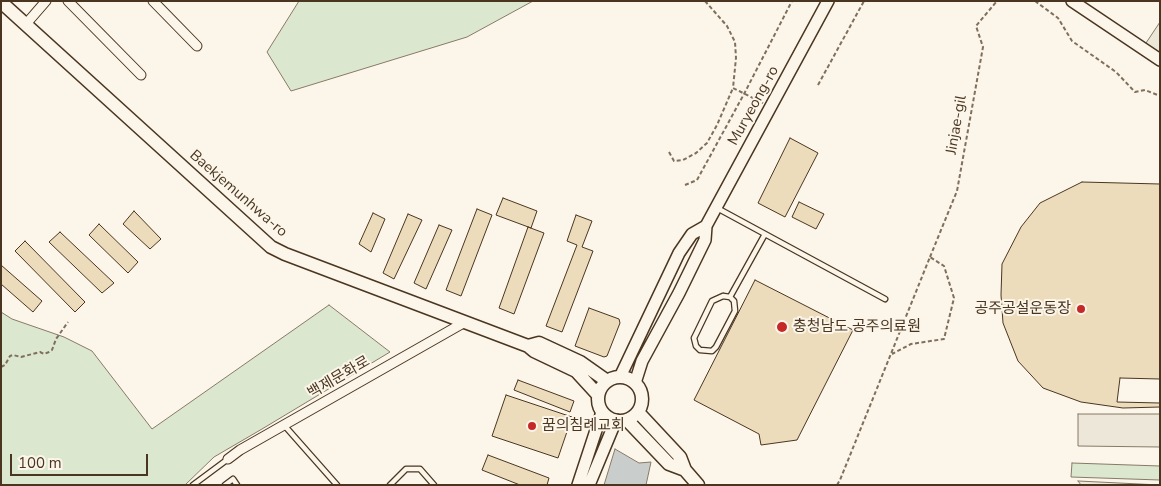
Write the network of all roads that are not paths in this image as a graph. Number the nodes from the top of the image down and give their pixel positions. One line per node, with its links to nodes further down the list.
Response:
1 (46, 1): 7 (street)
2 (68, 1): 10 (street)
3 (153, 1): 8 (street)
4 (828, 1): 11 (main road, Muryeong-ro)
5 (1072, 1): 9 (main road)
6 (3, 6): 7 (main road, Baekjemunhwa-ro)
7 (26, 24): 16 (main road, Baekjemunhwa-ro)
8 (197, 46)
9 (1160, 60)
10 (141, 76)
11 (715, 207): 12 (main road, Muryeong-ro); 13 (lane)
12 (706, 226): 18 (main road, Muryeong-ro); 19 (main road, Muryeong-ro)
13 (765, 234): 14 (lane); 15 (lane)
14 (730, 296): 14 (lane)
15 (885, 299)
16 (465, 322): 17 (main road, Baekjemunhwa-ro); 24 (street, 백제문화로)
17 (528, 346): 18 (main road, Baekjemunhwa-ro); 20 (main road, Baekjemunhwa-ro)
18 (613, 379): 19 (main road, Baekjemunhwa-ro); 20 (main road)
19 (635, 383): 22 (main road)
20 (598, 394): 21 (main road)
21 (602, 412): 23 (main road); 33 (main road)
22 (638, 412): 23 (main road); 26 (main road)
23 (621, 420): 26 (main road); 34 (main road)
24 (284, 425): 25 (street, 백제문화로); 30 (lane)
25 (228, 459): 27 (lane)
26 (685, 470): 35 (main road)
27 (192, 485)
28 (225, 485): 29 (lane)
29 (236, 485)
30 (336, 485)
31 (390, 485): 32 (lane)
32 (434, 485)
33 (578, 485)
34 (588, 485)
35 (698, 485)

